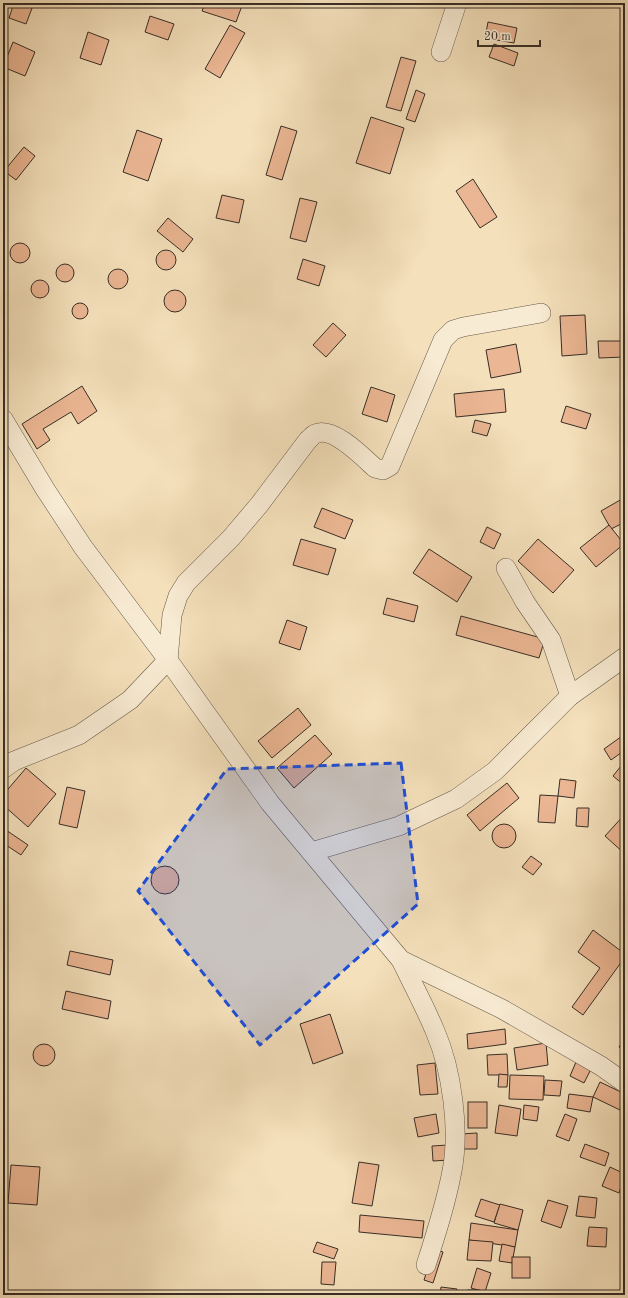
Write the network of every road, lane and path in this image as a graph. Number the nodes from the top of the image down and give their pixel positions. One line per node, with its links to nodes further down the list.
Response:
1 (457, 3): 2 (street)
2 (441, 52)
3 (541, 313): 7 (street)
4 (3, 419): 7 (street)
5 (506, 568): 8 (street)
6 (625, 657): 8 (street)
7 (168, 660): 9 (street); 10 (street)
8 (570, 696): 10 (street)
9 (3, 769)
10 (311, 852): 11 (street)
11 (401, 960): 12 (street); 13 (street)
12 (625, 1083)
13 (426, 1265)

